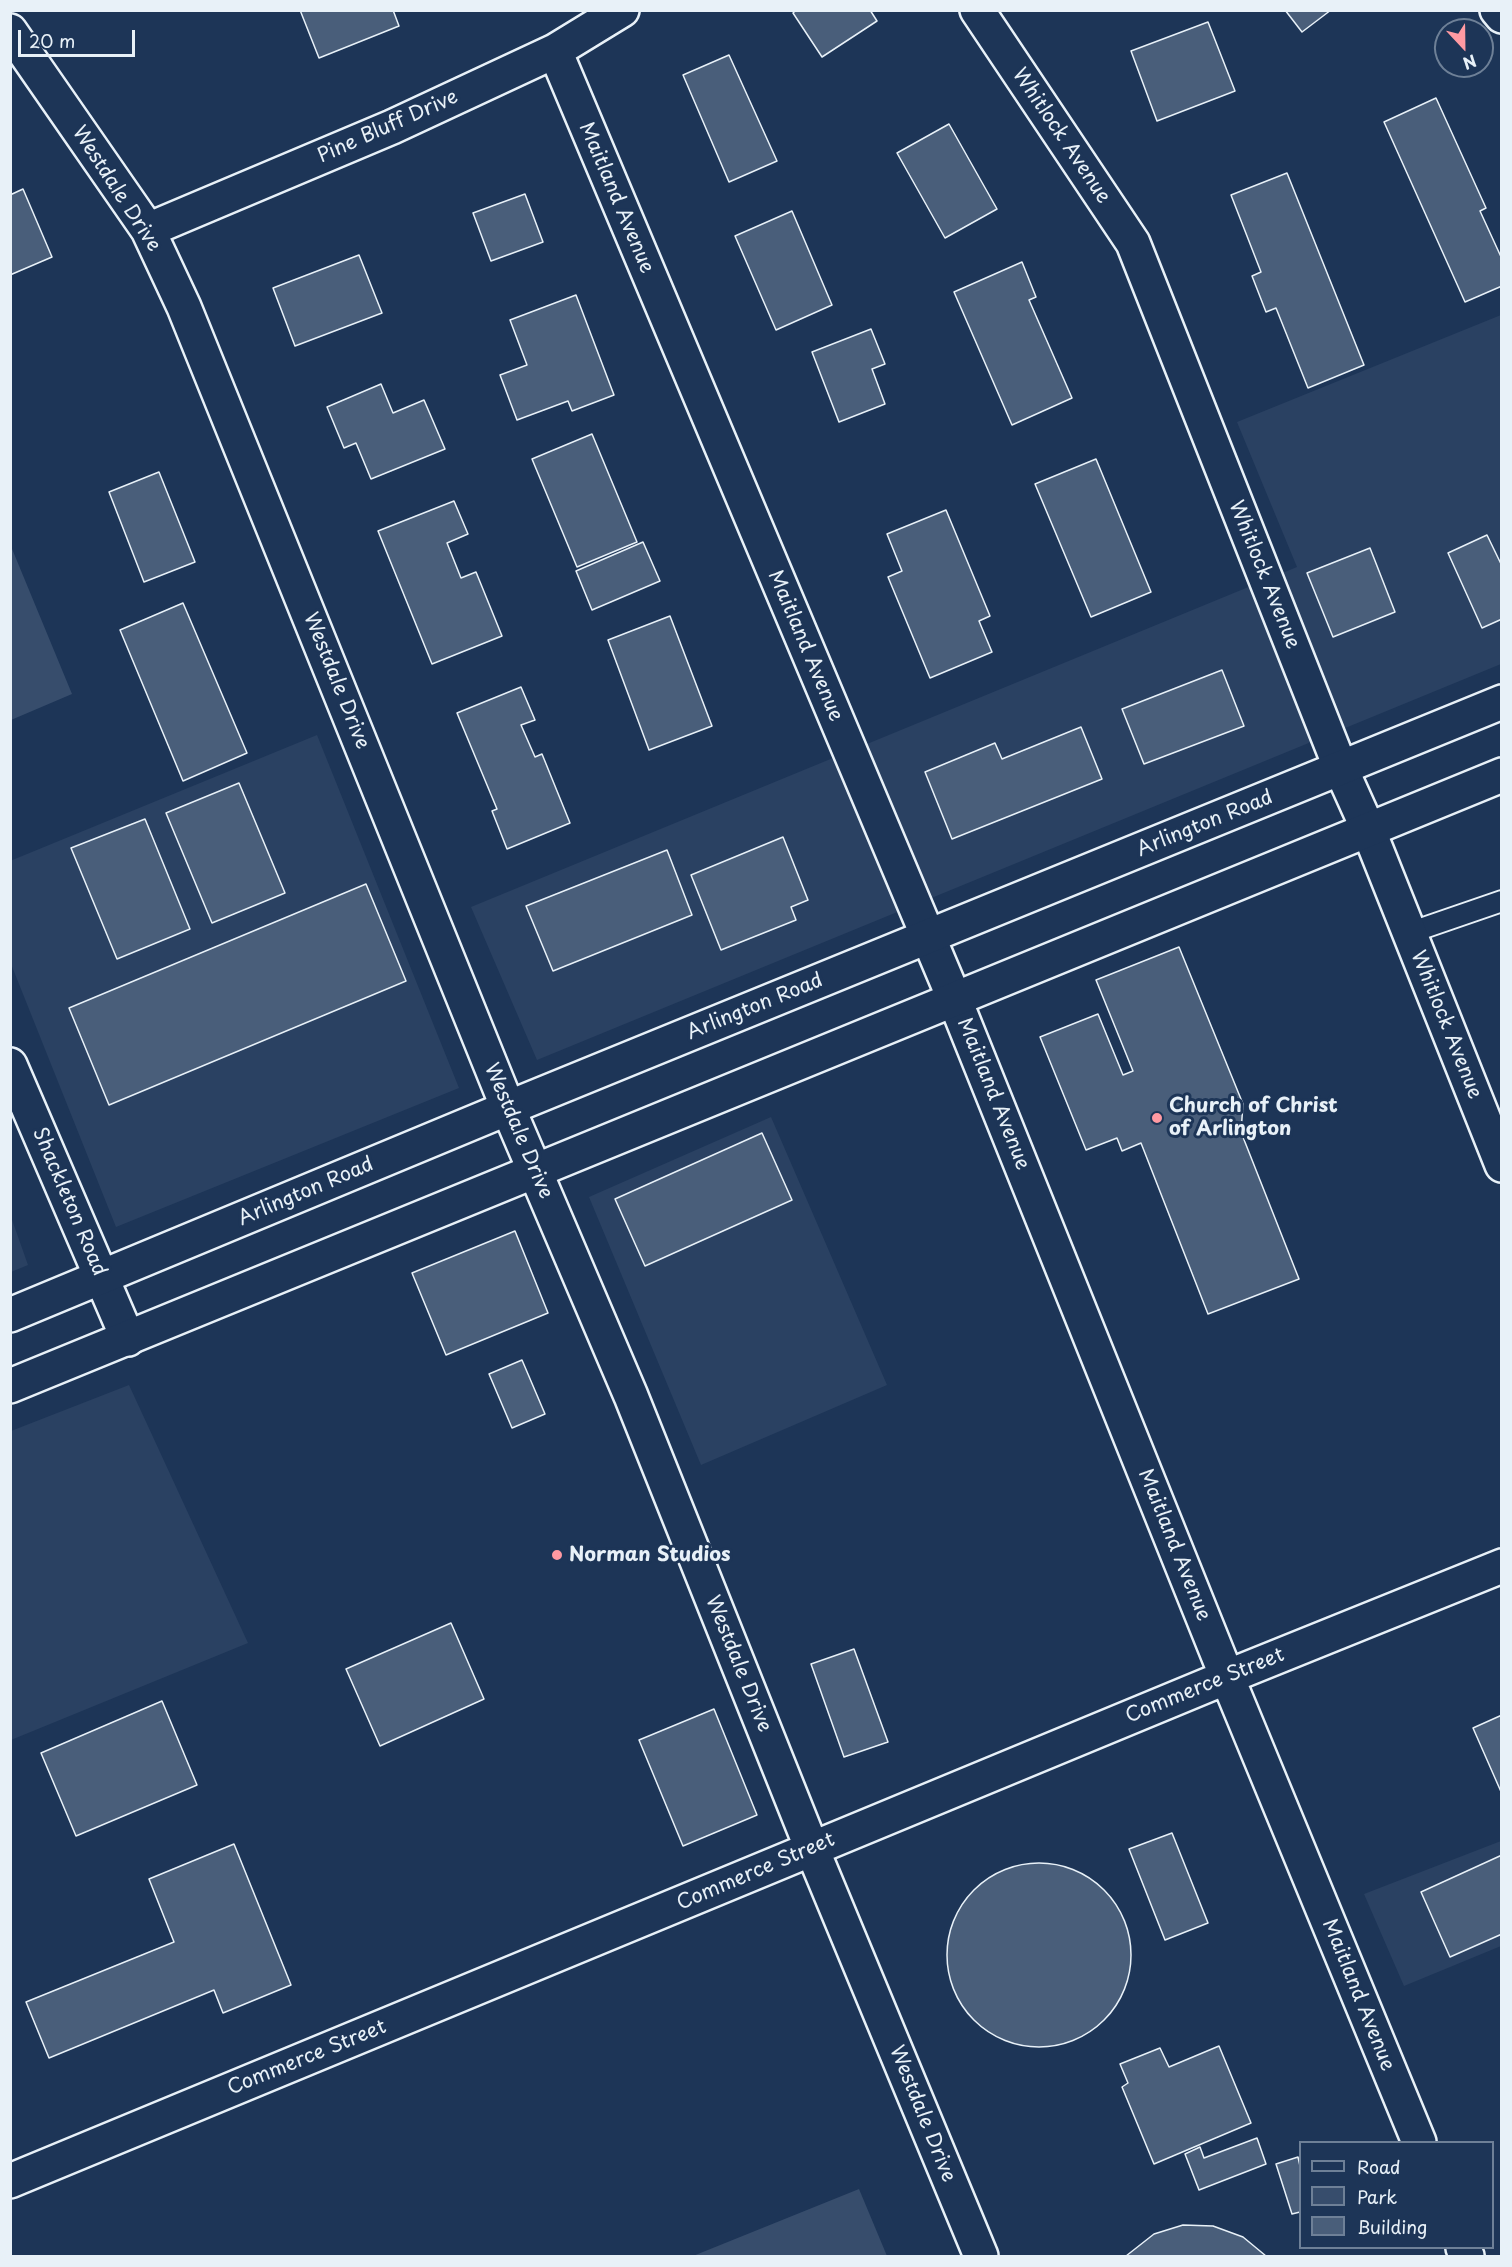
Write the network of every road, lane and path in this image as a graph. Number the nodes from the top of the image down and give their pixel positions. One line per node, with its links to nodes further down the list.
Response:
1 (622, 10): 6 (street, Pine Bluff Drive)
2 (977, 10): 9 (street, Whitlock Avenue)
3 (1497, 10): 4 (street)
4 (1502, 16)
5 (10, 31): 7 (street, Westdale Drive)
6 (555, 51): 7 (street, Pine Bluff Drive); 14 (street, Maitland Avenue)
7 (148, 230): 17 (street, Westdale Drive)
8 (1502, 702): 9 (street, Arlington Road)
9 (1341, 769): 11 (street, Whitlock Avenue); 14 (street, Arlington Road)
10 (1502, 775): 11 (street)
11 (1368, 829): 13 (street, Whitlock Avenue); 15 (street)
12 (1502, 901): 13 (lane)
13 (1409, 933): 18 (street, Whitlock Avenue)
14 (927, 937): 15 (street, Maitland Avenue); 17 (street, Arlington Road)
15 (954, 998): 19 (street); 25 (street, Maitland Avenue)
16 (10, 1065): 20 (street, Shackleton Road)
17 (508, 1108): 19 (street, Westdale Drive); 20 (street, Arlington Road)
18 (1502, 1165)
19 (535, 1171): 22 (street); 26 (street, Westdale Drive)
20 (101, 1278): 21 (street, Arlington Road); 22 (street, Shackleton Road)
21 (10, 1316)
22 (128, 1339): 23 (street)
23 (10, 1386)
24 (1502, 1566): 25 (street, Commerce Street)
25 (1227, 1677): 26 (street, Commerce Street); 27 (street, Maitland Avenue)
26 (812, 1849): 28 (street, Commerce Street); 29 (street, Westdale Drive)
27 (1419, 2141)
28 (10, 2181)
29 (981, 2256)

